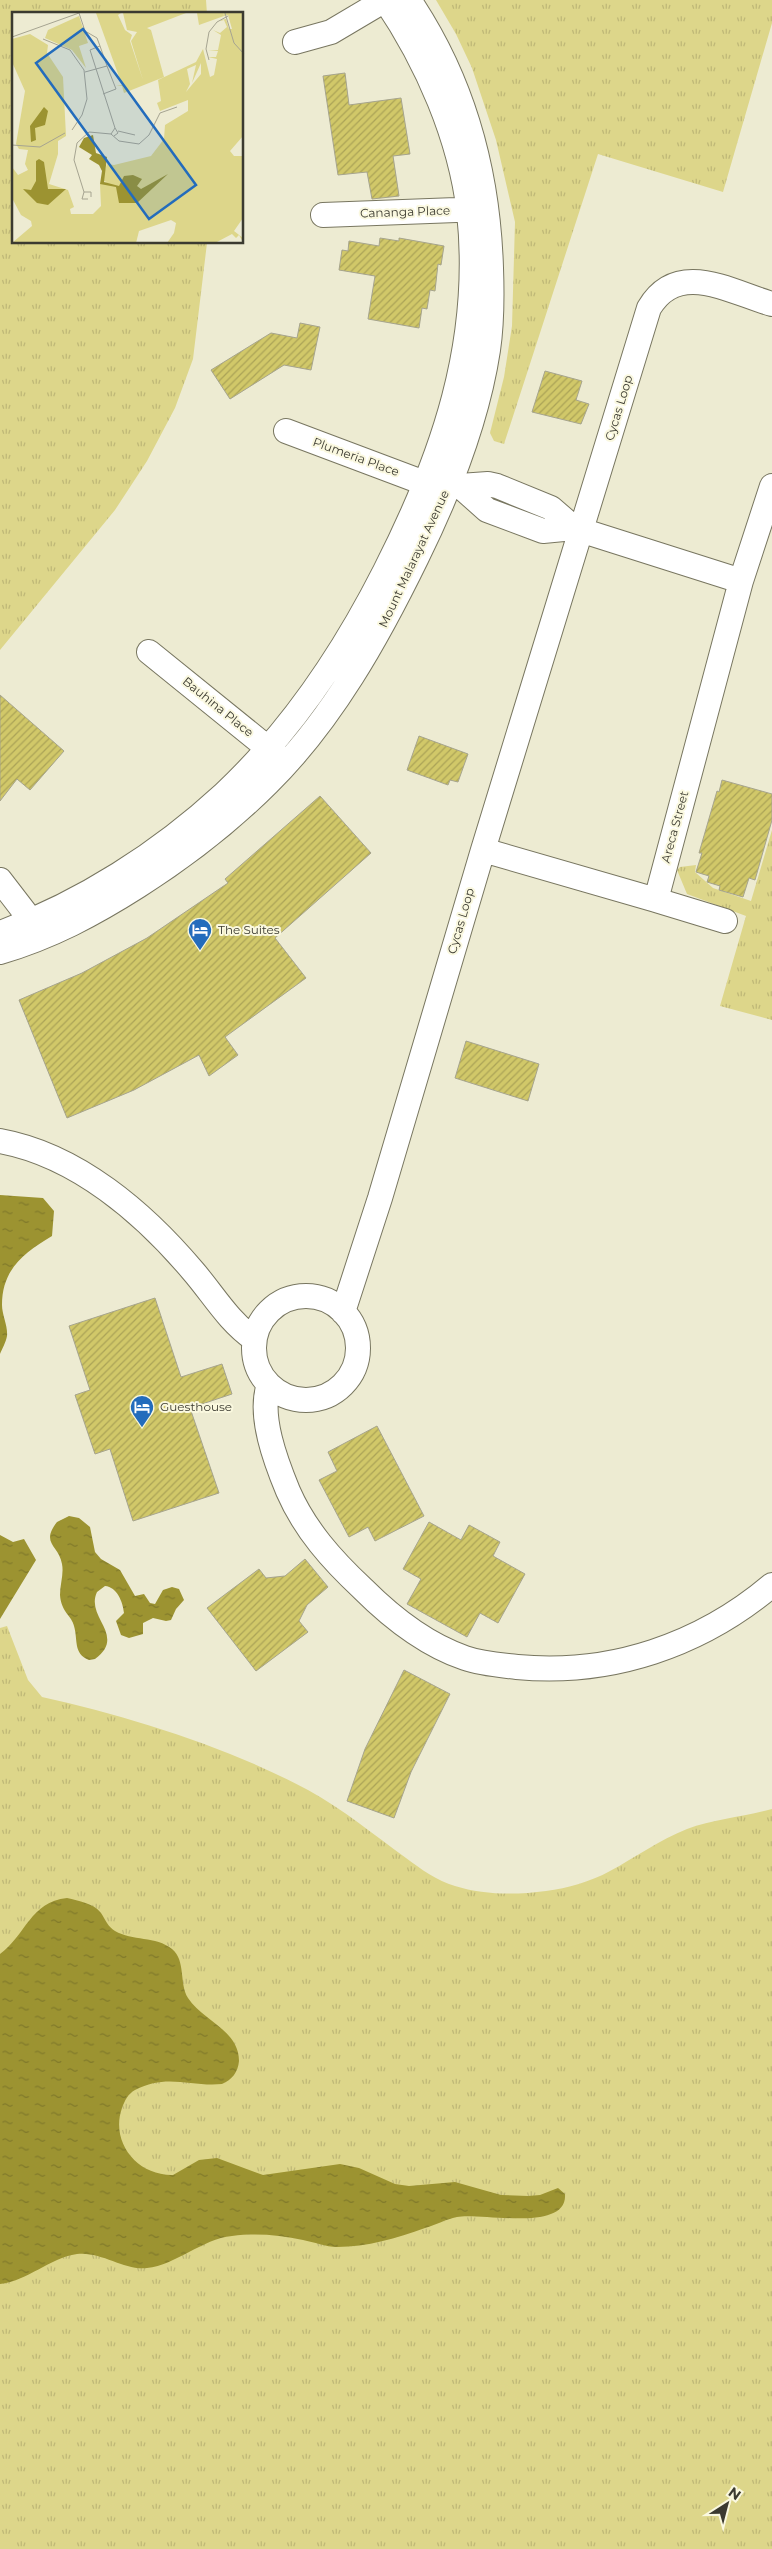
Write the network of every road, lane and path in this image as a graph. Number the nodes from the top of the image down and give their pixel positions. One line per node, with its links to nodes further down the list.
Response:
1 (384, 0): 3 (street); 4 (street, Mount Malarayat Avenue)
2 (409, 0): 4 (street, Mount Malarayat Avenue)
3 (295, 42)
4 (478, 210): 5 (street, Cananga Place); 8 (street, Mount Malarayat Avenue)
5 (323, 215)
6 (772, 304): 10 (street, Cycas Loop)
7 (286, 431): 8 (street, Plumeria Place)
8 (445, 484): 10 (street); 13 (street, Mount Malarayat Avenue); 14 (street, Mount Malarayat Avenue)
9 (772, 486): 11 (street, Areca Street)
10 (578, 530): 11 (street); 15 (street, Cycas Loop)
11 (741, 581): 17 (street, Areca Street)
12 (149, 652): 13 (street, Bauhina Place)
13 (267, 748): 14 (street, Bauhina Place); 19 (street, Mount Malarayat Avenue)
14 (286, 763): 19 (street, Mount Malarayat Avenue)
15 (483, 850): 17 (street); 23 (street, Cycas Loop)
16 (0, 880): 19 (street)
17 (656, 900): 18 (street)
18 (725, 921)
19 (38, 929): 20 (street, Mount Malarayat Avenue); 21 (street, Mount Malarayat Avenue)
20 (0, 933)
21 (0, 952)
22 (0, 1141): 24 (street)
23 (343, 1312): 24 (street); 25 (street)
24 (254, 1338): 25 (street)
25 (269, 1385): 26 (street)
26 (772, 1585)

